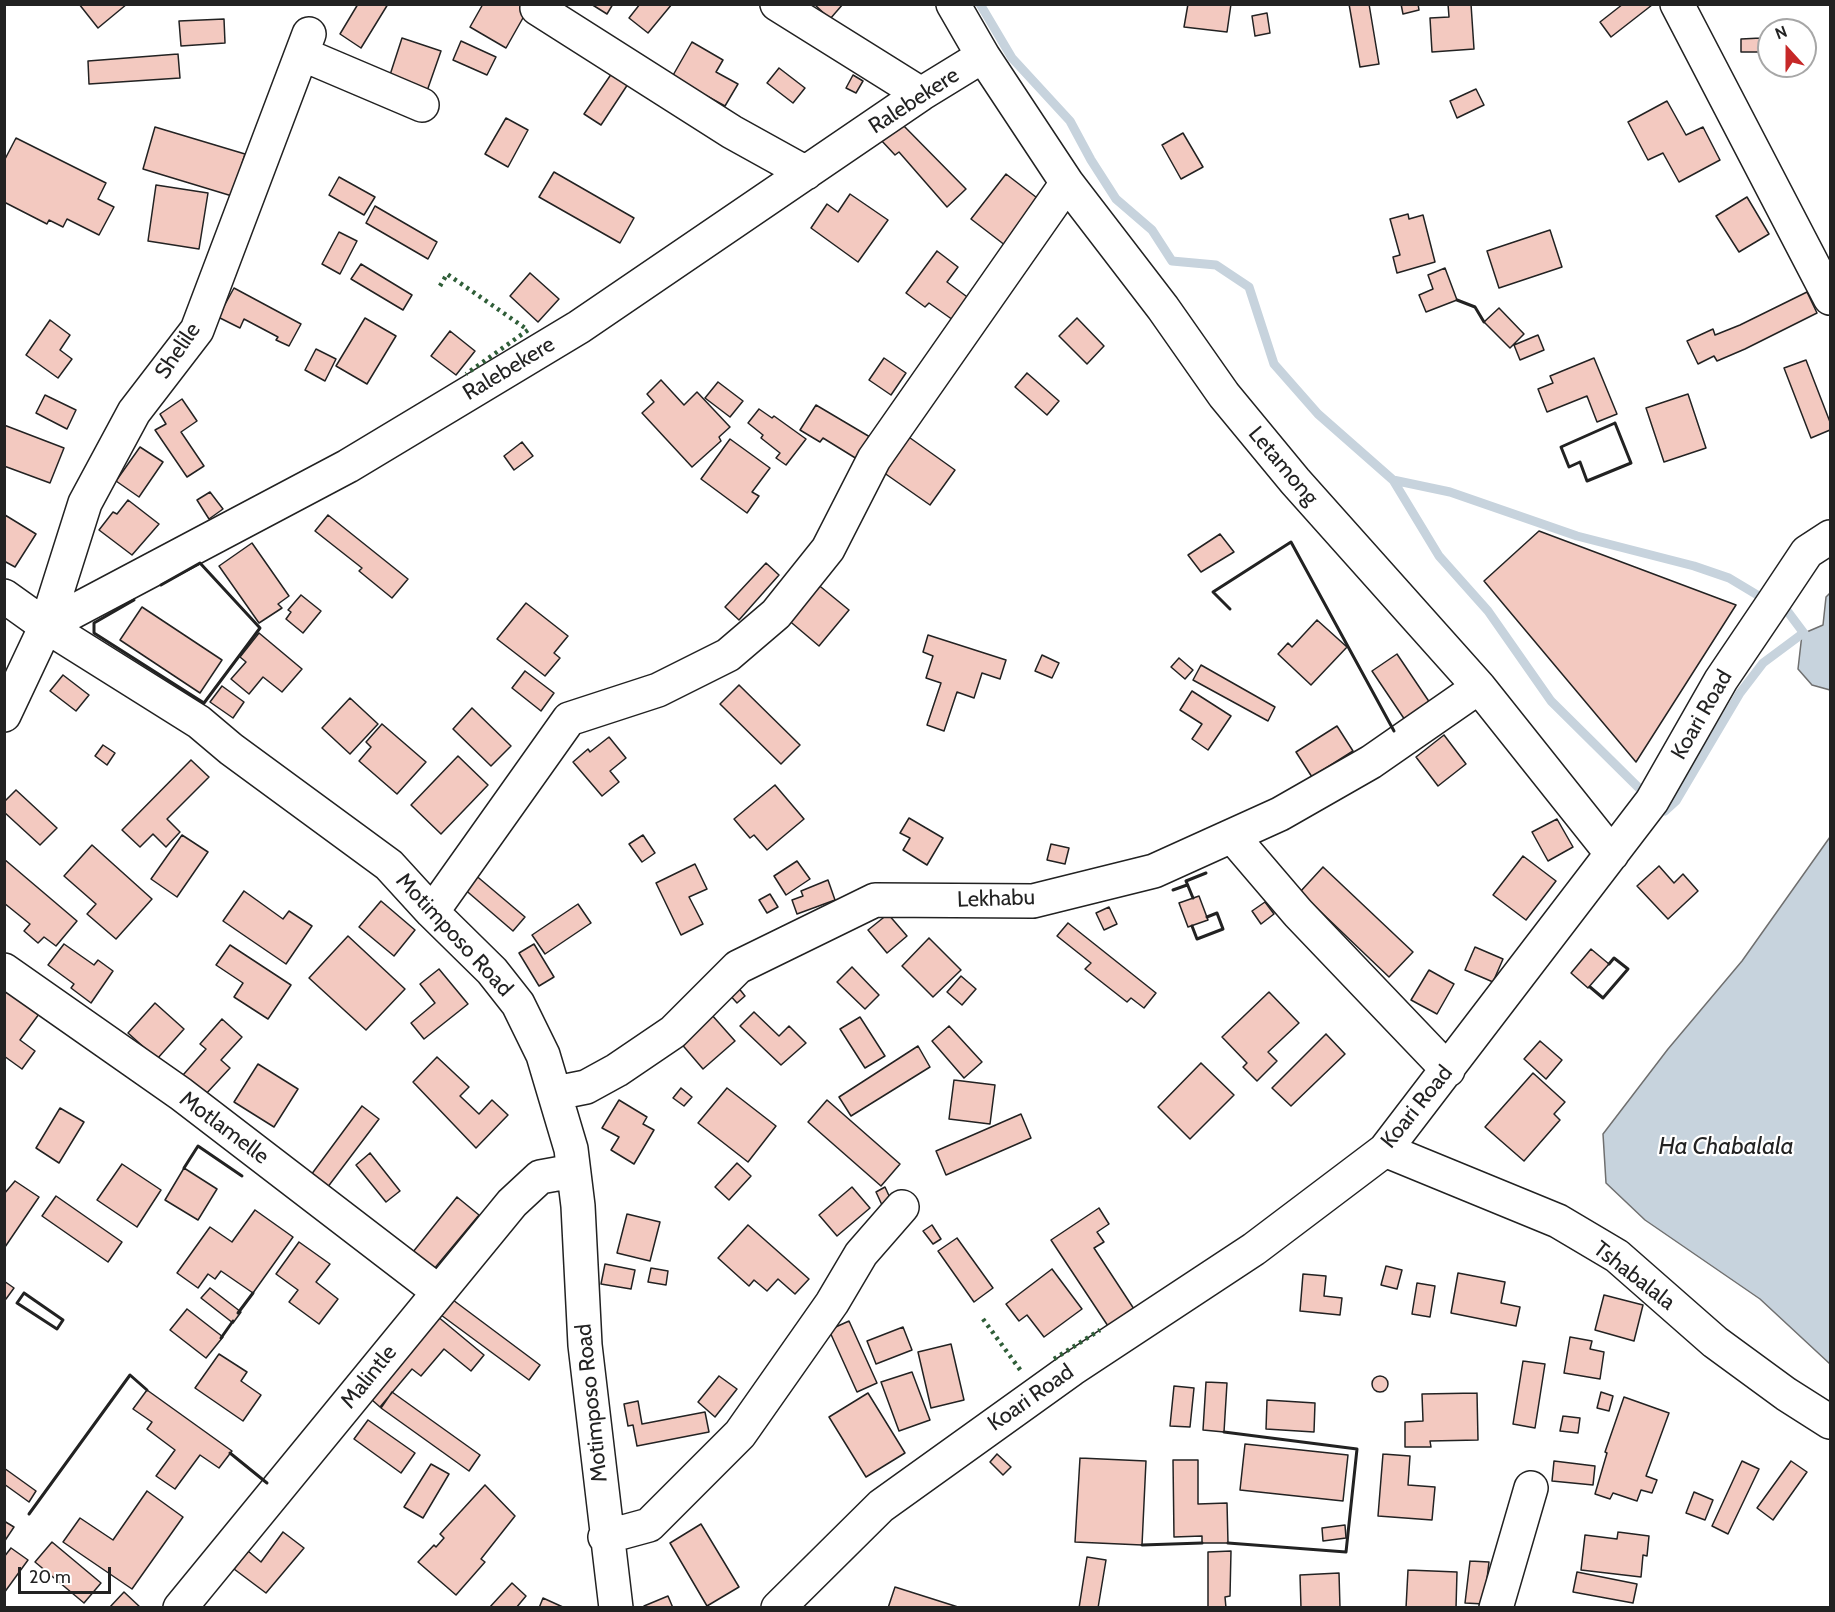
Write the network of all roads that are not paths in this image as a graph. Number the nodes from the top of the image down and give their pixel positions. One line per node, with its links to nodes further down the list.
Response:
1 (777, 4): 6 (street)
2 (953, 4): 5 (street, Ralebekere)
3 (1677, 4): 10 (street)
4 (537, 8): 8 (street)
5 (983, 56): 6 (street, Ralebekere); 9 (street, Letamong)
6 (921, 94): 8 (street, Ralebekere)
7 (422, 105): 13 (street, Shelile)
8 (806, 173): 13 (street, Ralebekere)
9 (1067, 183): 14 (street, Letamong); 18 (street)
10 (1830, 298)
11 (1830, 537): 17 (street, Koari Road)
12 (4, 596): 13 (street, Motimposo Road)
13 (46, 626): 15 (street); 18 (street, Motimposo Road)
14 (1479, 687): 16 (street, Lekhabu); 17 (street, Letamong)
15 (4, 715)
16 (1233, 837): 20 (street); 21 (street, Lekhabu)
17 (1612, 854): 20 (street, Koari Road)
18 (432, 912): 21 (street, Motimposo Road)
19 (4, 970): 25 (street, Motlamelle)
20 (1448, 1070): 22 (street, Koari Road)
21 (556, 1093): 23 (street, Motimposo Road)
22 (1385, 1150): 26 (street, Tshabalala); 31 (street, Koari Road)
23 (573, 1172): 25 (street, Malintle); 28 (street, Motimposo Road)
24 (902, 1207): 28 (street)
25 (439, 1292): 29 (street, Malintle)
26 (1830, 1422)
27 (1532, 1488): 32 (street)
28 (605, 1537): 30 (street, Motimposo Road)
29 (180, 1608)
30 (616, 1608)
31 (778, 1608)
32 (1496, 1608)

